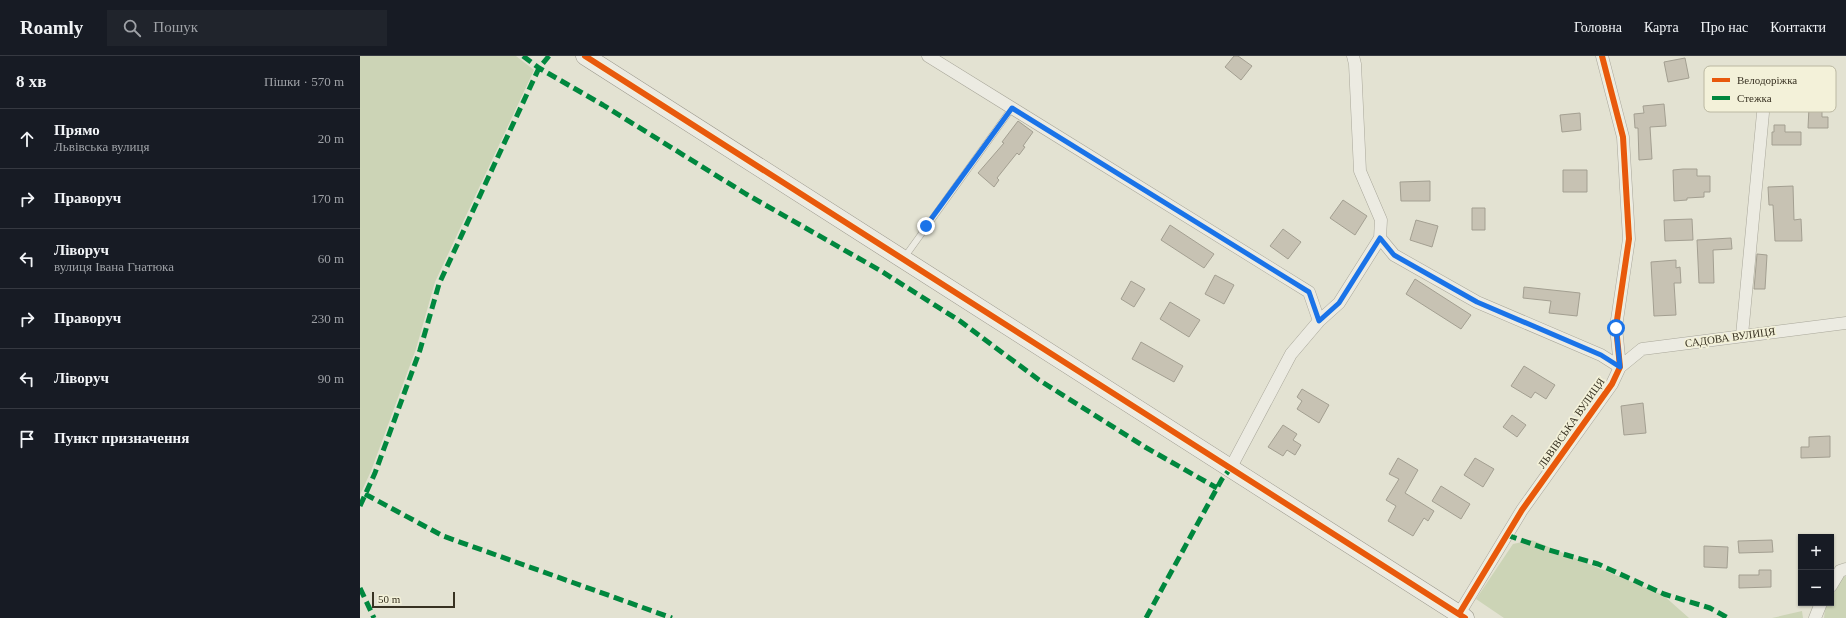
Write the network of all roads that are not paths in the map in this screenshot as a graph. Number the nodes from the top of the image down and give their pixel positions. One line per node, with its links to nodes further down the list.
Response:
1 (585, 56): 8 (street)
2 (928, 56): 5 (street)
3 (1353, 56): 7 (street)
4 (1602, 56): 12 (street)
5 (1012, 108): 8 (lane); 9 (street)
6 (1763, 113): 11 (street)
7 (1380, 238): 9 (street); 12 (street)
8 (903, 259): 13 (street)
9 (1319, 321): 13 (street)
10 (1846, 323): 11 (street, САДОВА ВУЛИЦЯ)
11 (1742, 335): 12 (street, САДОВА ВУЛИЦЯ)
12 (1620, 367): 17 (street, ЛЬВІВСЬКА ВУЛИЦЯ)
13 (1230, 469): 17 (street)
14 (1846, 569): 15 (street)
15 (1834, 581)
16 (1820, 606): 18 (street)
17 (1462, 616)
18 (1815, 618)

